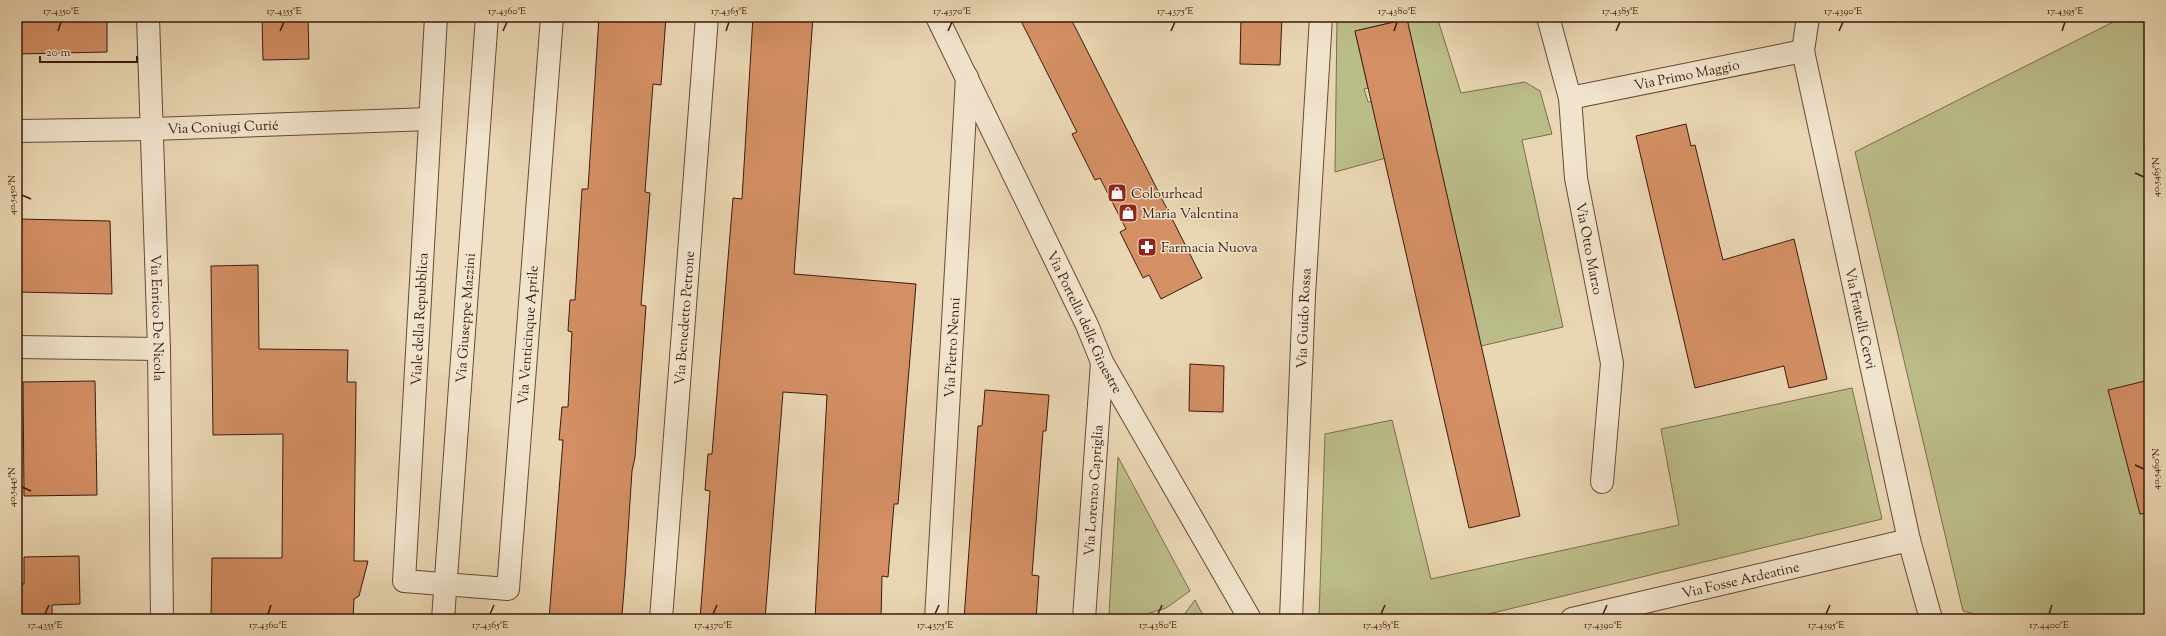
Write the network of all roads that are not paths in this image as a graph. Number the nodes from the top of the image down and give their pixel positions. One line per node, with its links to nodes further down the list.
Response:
1 (148, 17): 14 (street, Via Enrico De Nicola)
2 (436, 17): 13 (street, Viale della Repubblica)
3 (487, 17): 21 (street, Via Giuseppe Mazzini)
4 (552, 17): 21 (street, Via Venticinque Aprile)
5 (707, 17): 24 (street, Via Benedetto Petrone)
6 (937, 17): 11 (street, Via Portella delle Ginestre)
7 (1321, 17): 28 (street, Via Guido Rossa)
8 (1548, 17): 12 (street, Via Otto Marzo)
9 (1808, 17): 10 (street, Via Fratelli Cervi)
10 (1803, 51): 12 (street, Via Primo Maggio); 20 (street, Via Fratelli Cervi)
11 (967, 76): 18 (street, Via Portella delle Ginestre); 25 (street, Via Pietro Nenni)
12 (1570, 98): 19 (street, Via Otto Marzo)
13 (430, 119): 14 (street, Via Coniugi Curié); 21 (street, Viale della Repubblica)
14 (153, 129): 15 (street, Via Coniugi Curié); 17 (street, Via Enrico De Nicola)
15 (17, 131)
16 (17, 347): 17 (street)
17 (160, 349): 22 (street, Via Enrico De Nicola)
18 (1102, 362): 26 (street, Via Lorenzo Capriglia); 27 (street, Via Portella delle Ginestre)
19 (1602, 482)
20 (1909, 540): 29 (street, Via Fosse Ardeatine); 30 (street, Via Fratelli Cervi)
21 (444, 584): 23 (street, Via Giuseppe Mazzini)
22 (162, 619)
23 (443, 619)
24 (661, 619)
25 (936, 619)
26 (1084, 619)
27 (1250, 619)
28 (1291, 619)
29 (1572, 619)
30 (1931, 619)

